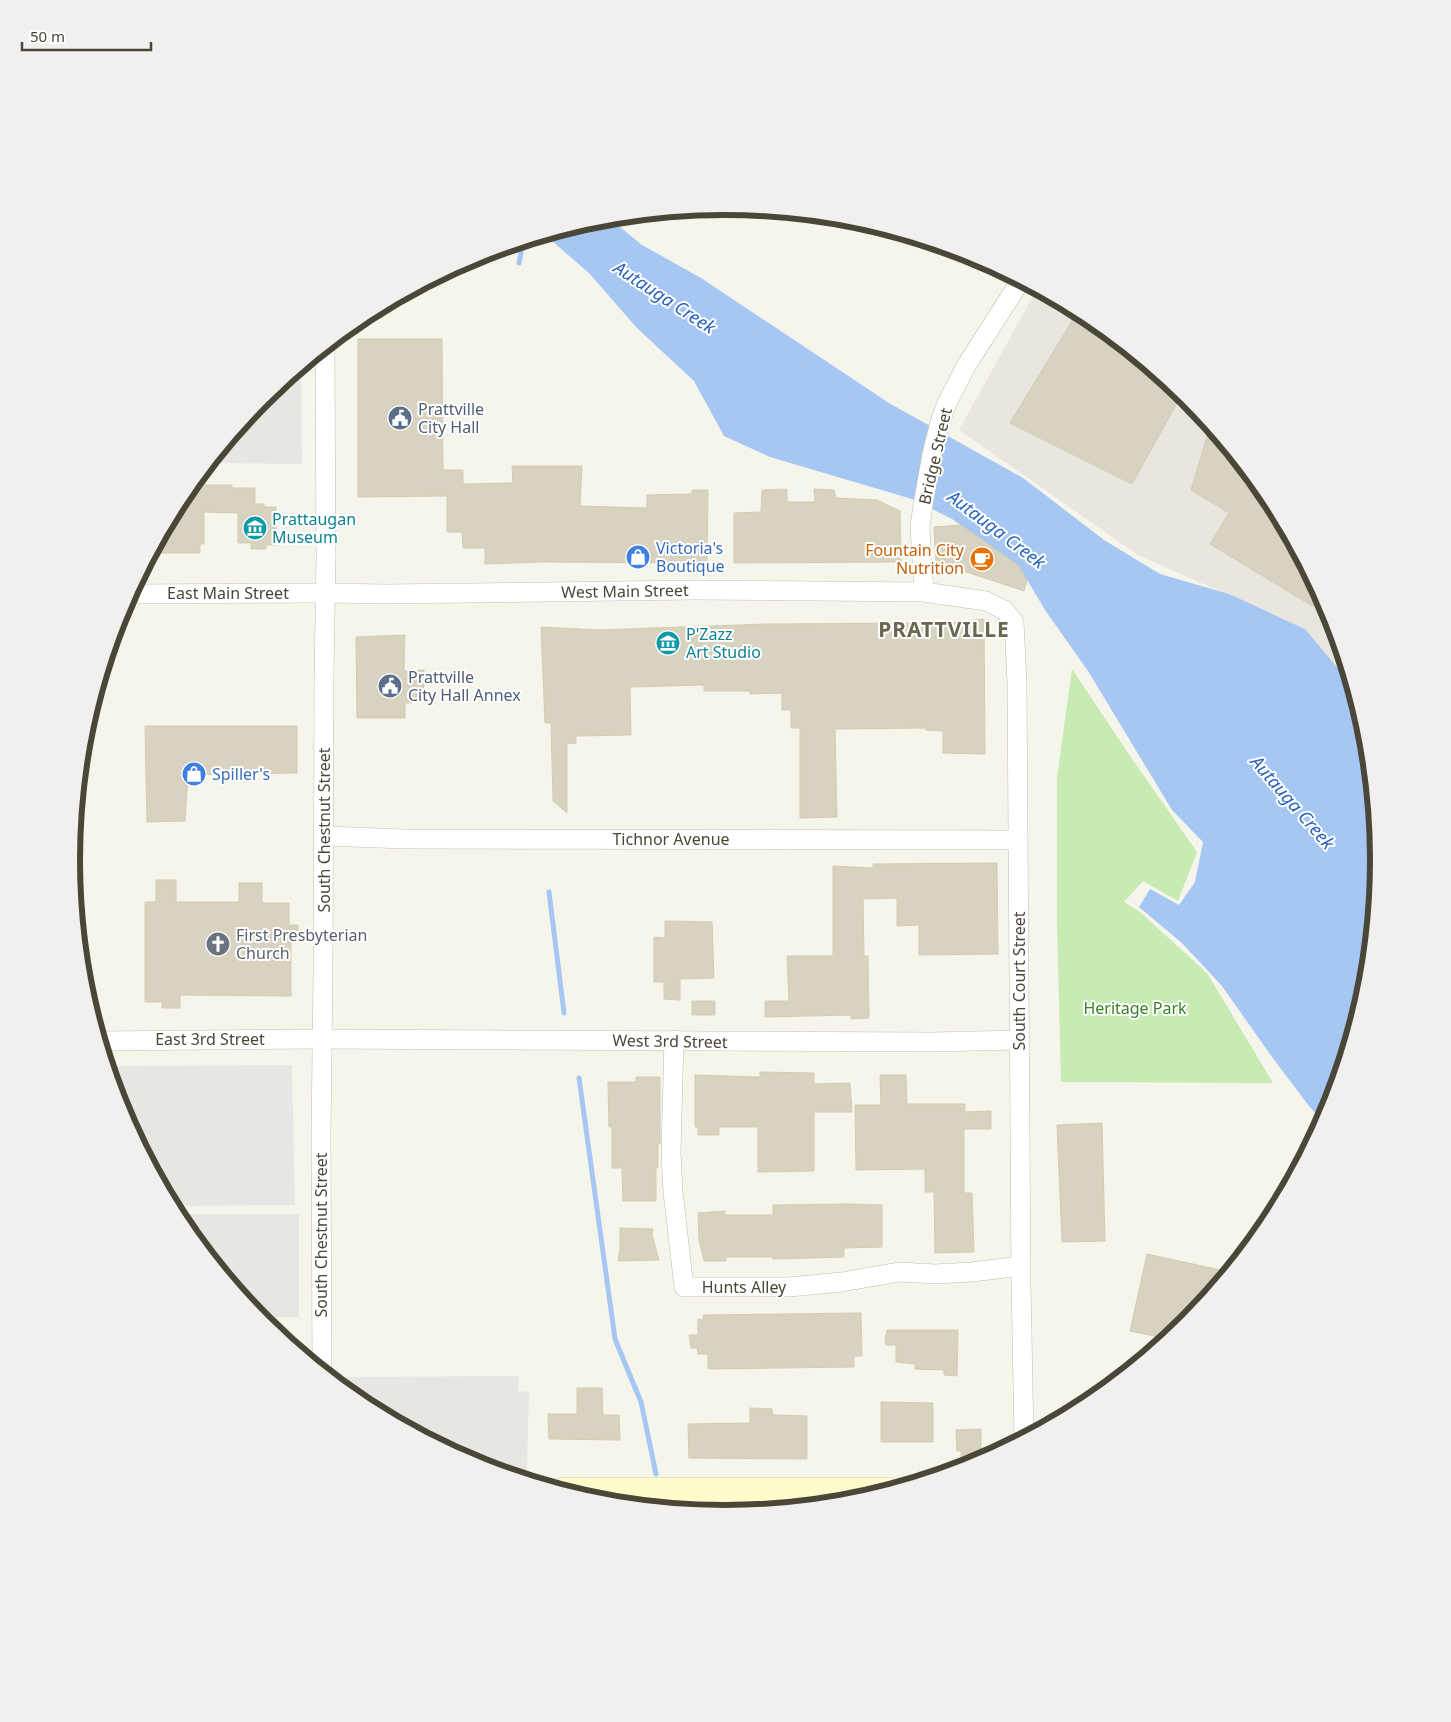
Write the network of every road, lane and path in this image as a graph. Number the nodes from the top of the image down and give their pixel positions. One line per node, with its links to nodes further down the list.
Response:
1 (1017, 286): 3 (street, Bridge Street)
2 (325, 356): 4 (street, South Chestnut Street)
3 (924, 592): 4 (street, West Main Street); 7 (street, South Court Street)
4 (326, 593): 5 (street, East Main Street); 6 (street, South Chestnut Street)
5 (138, 594)
6 (324, 836): 7 (street, Tichnor Avenue); 8 (street, South Chestnut Street)
7 (1018, 840): 10 (street, South Court Street)
8 (321, 1039): 9 (street, West 3rd Street); 11 (street, East 3rd Street); 13 (street, South Chestnut Street)
9 (674, 1040): 10 (street, West 3rd Street); 12 (street, Hunts Alley)
10 (1019, 1040): 12 (street, South Court Street)
11 (106, 1041)
12 (1021, 1266): 14 (street, South Court Street)
13 (322, 1364)
14 (1024, 1433)
15 (591, 1492): 16 (main road)
16 (860, 1492)

